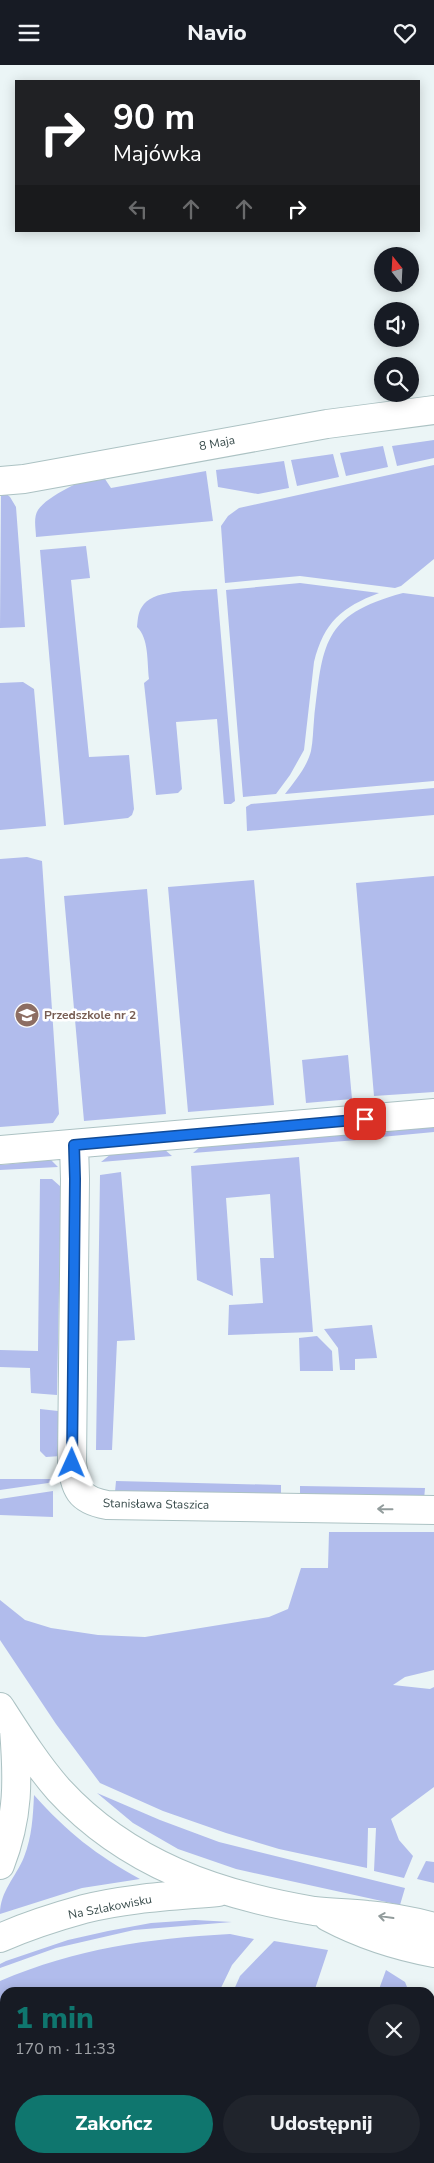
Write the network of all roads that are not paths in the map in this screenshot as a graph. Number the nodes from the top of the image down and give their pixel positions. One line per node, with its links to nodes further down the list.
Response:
1 (434, 410): 2 (street, 8 Maja)
2 (0, 481)
3 (434, 1113): 4 (street)
4 (74, 1145): 5 (street); 6 (street, Stanisława Staszica, one-way to 4)
5 (0, 1150)
6 (434, 1510)
7 (7, 1718): 8 (street); 9 (street)
8 (0, 1865)
9 (224, 1891): 10 (street); 12 (street, Na Szlakowisku)
10 (315, 1911): 11 (street, one-way to 10); 13 (street)
11 (434, 1927)
12 (0, 1938)
13 (434, 1953)

